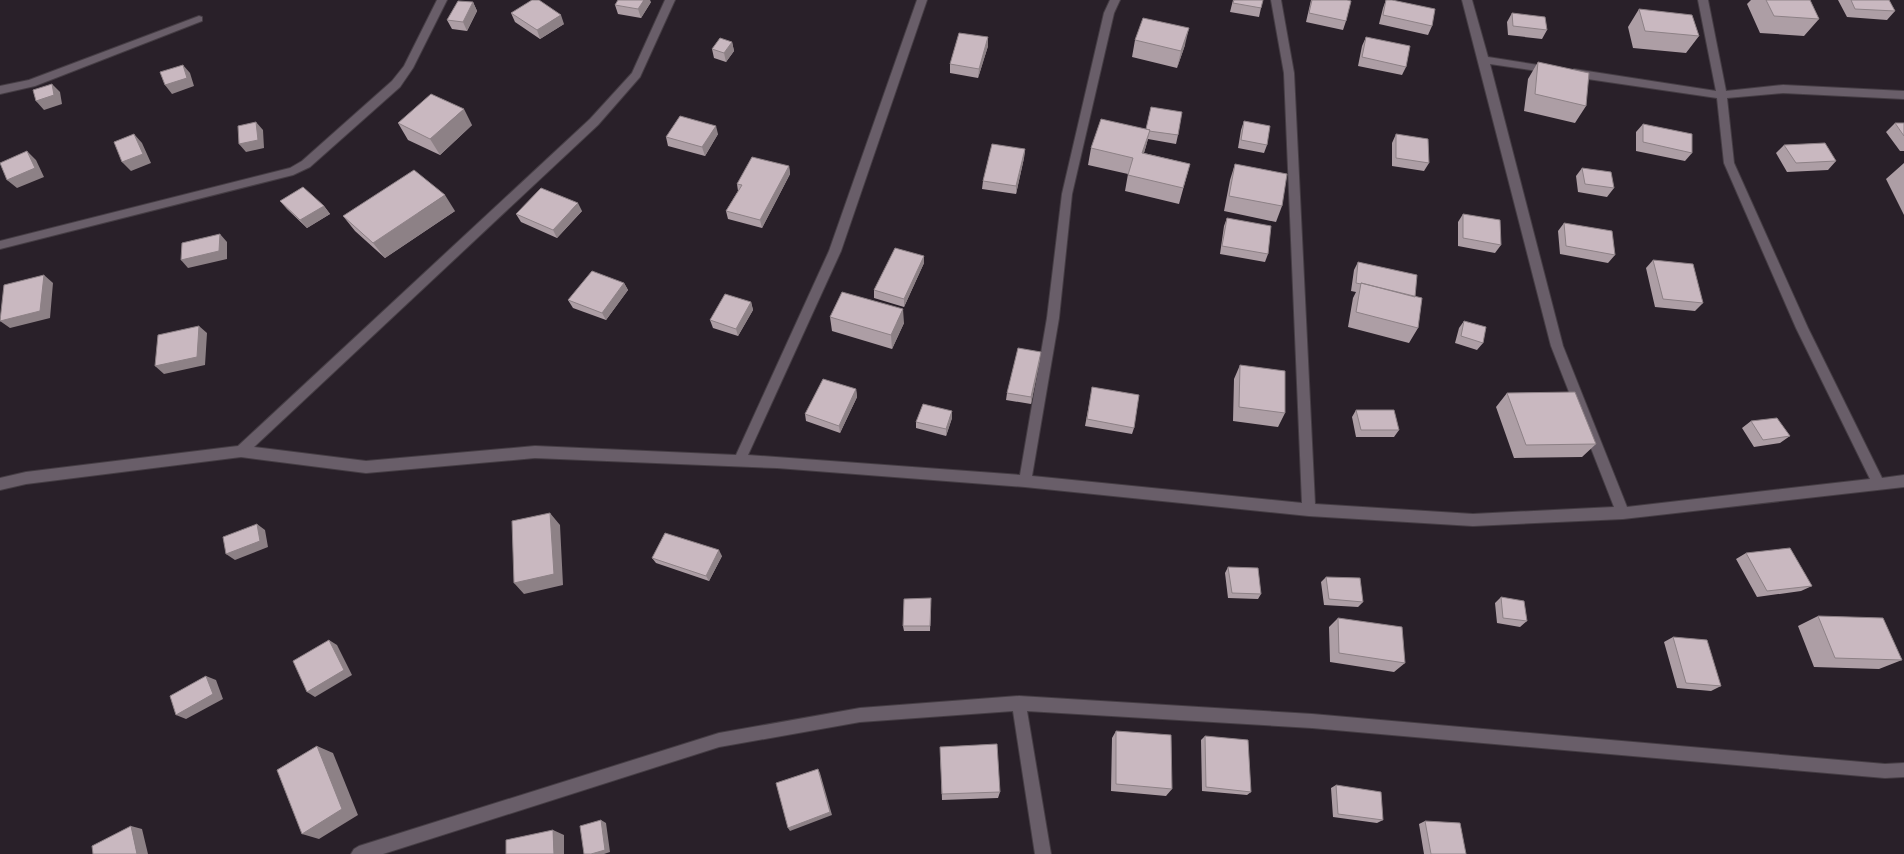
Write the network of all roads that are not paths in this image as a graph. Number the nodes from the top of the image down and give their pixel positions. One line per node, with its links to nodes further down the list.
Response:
1 (442, 0): 13 (street)
2 (670, 0): 14 (street)
3 (922, 0): 15 (street)
4 (1115, 0): 16 (street)
5 (1276, 0): 20 (street)
6 (1466, 0): 9 (street)
7 (1703, 0): 12 (street)
8 (199, 19): 10 (street)
9 (1484, 60): 12 (street); 21 (street)
10 (0, 90)
11 (1904, 94): 12 (street)
12 (1722, 95): 19 (street)
13 (0, 245)
14 (240, 451): 15 (street); 18 (street)
15 (739, 461): 16 (street)
16 (1025, 481): 20 (street)
17 (1904, 481): 19 (street)
18 (0, 484)
19 (1879, 484): 21 (street)
20 (1309, 510): 21 (street)
21 (1623, 514)
22 (1019, 703): 23 (street); 24 (street); 25 (street)
23 (1904, 770)
24 (358, 854)
25 (1043, 854)

